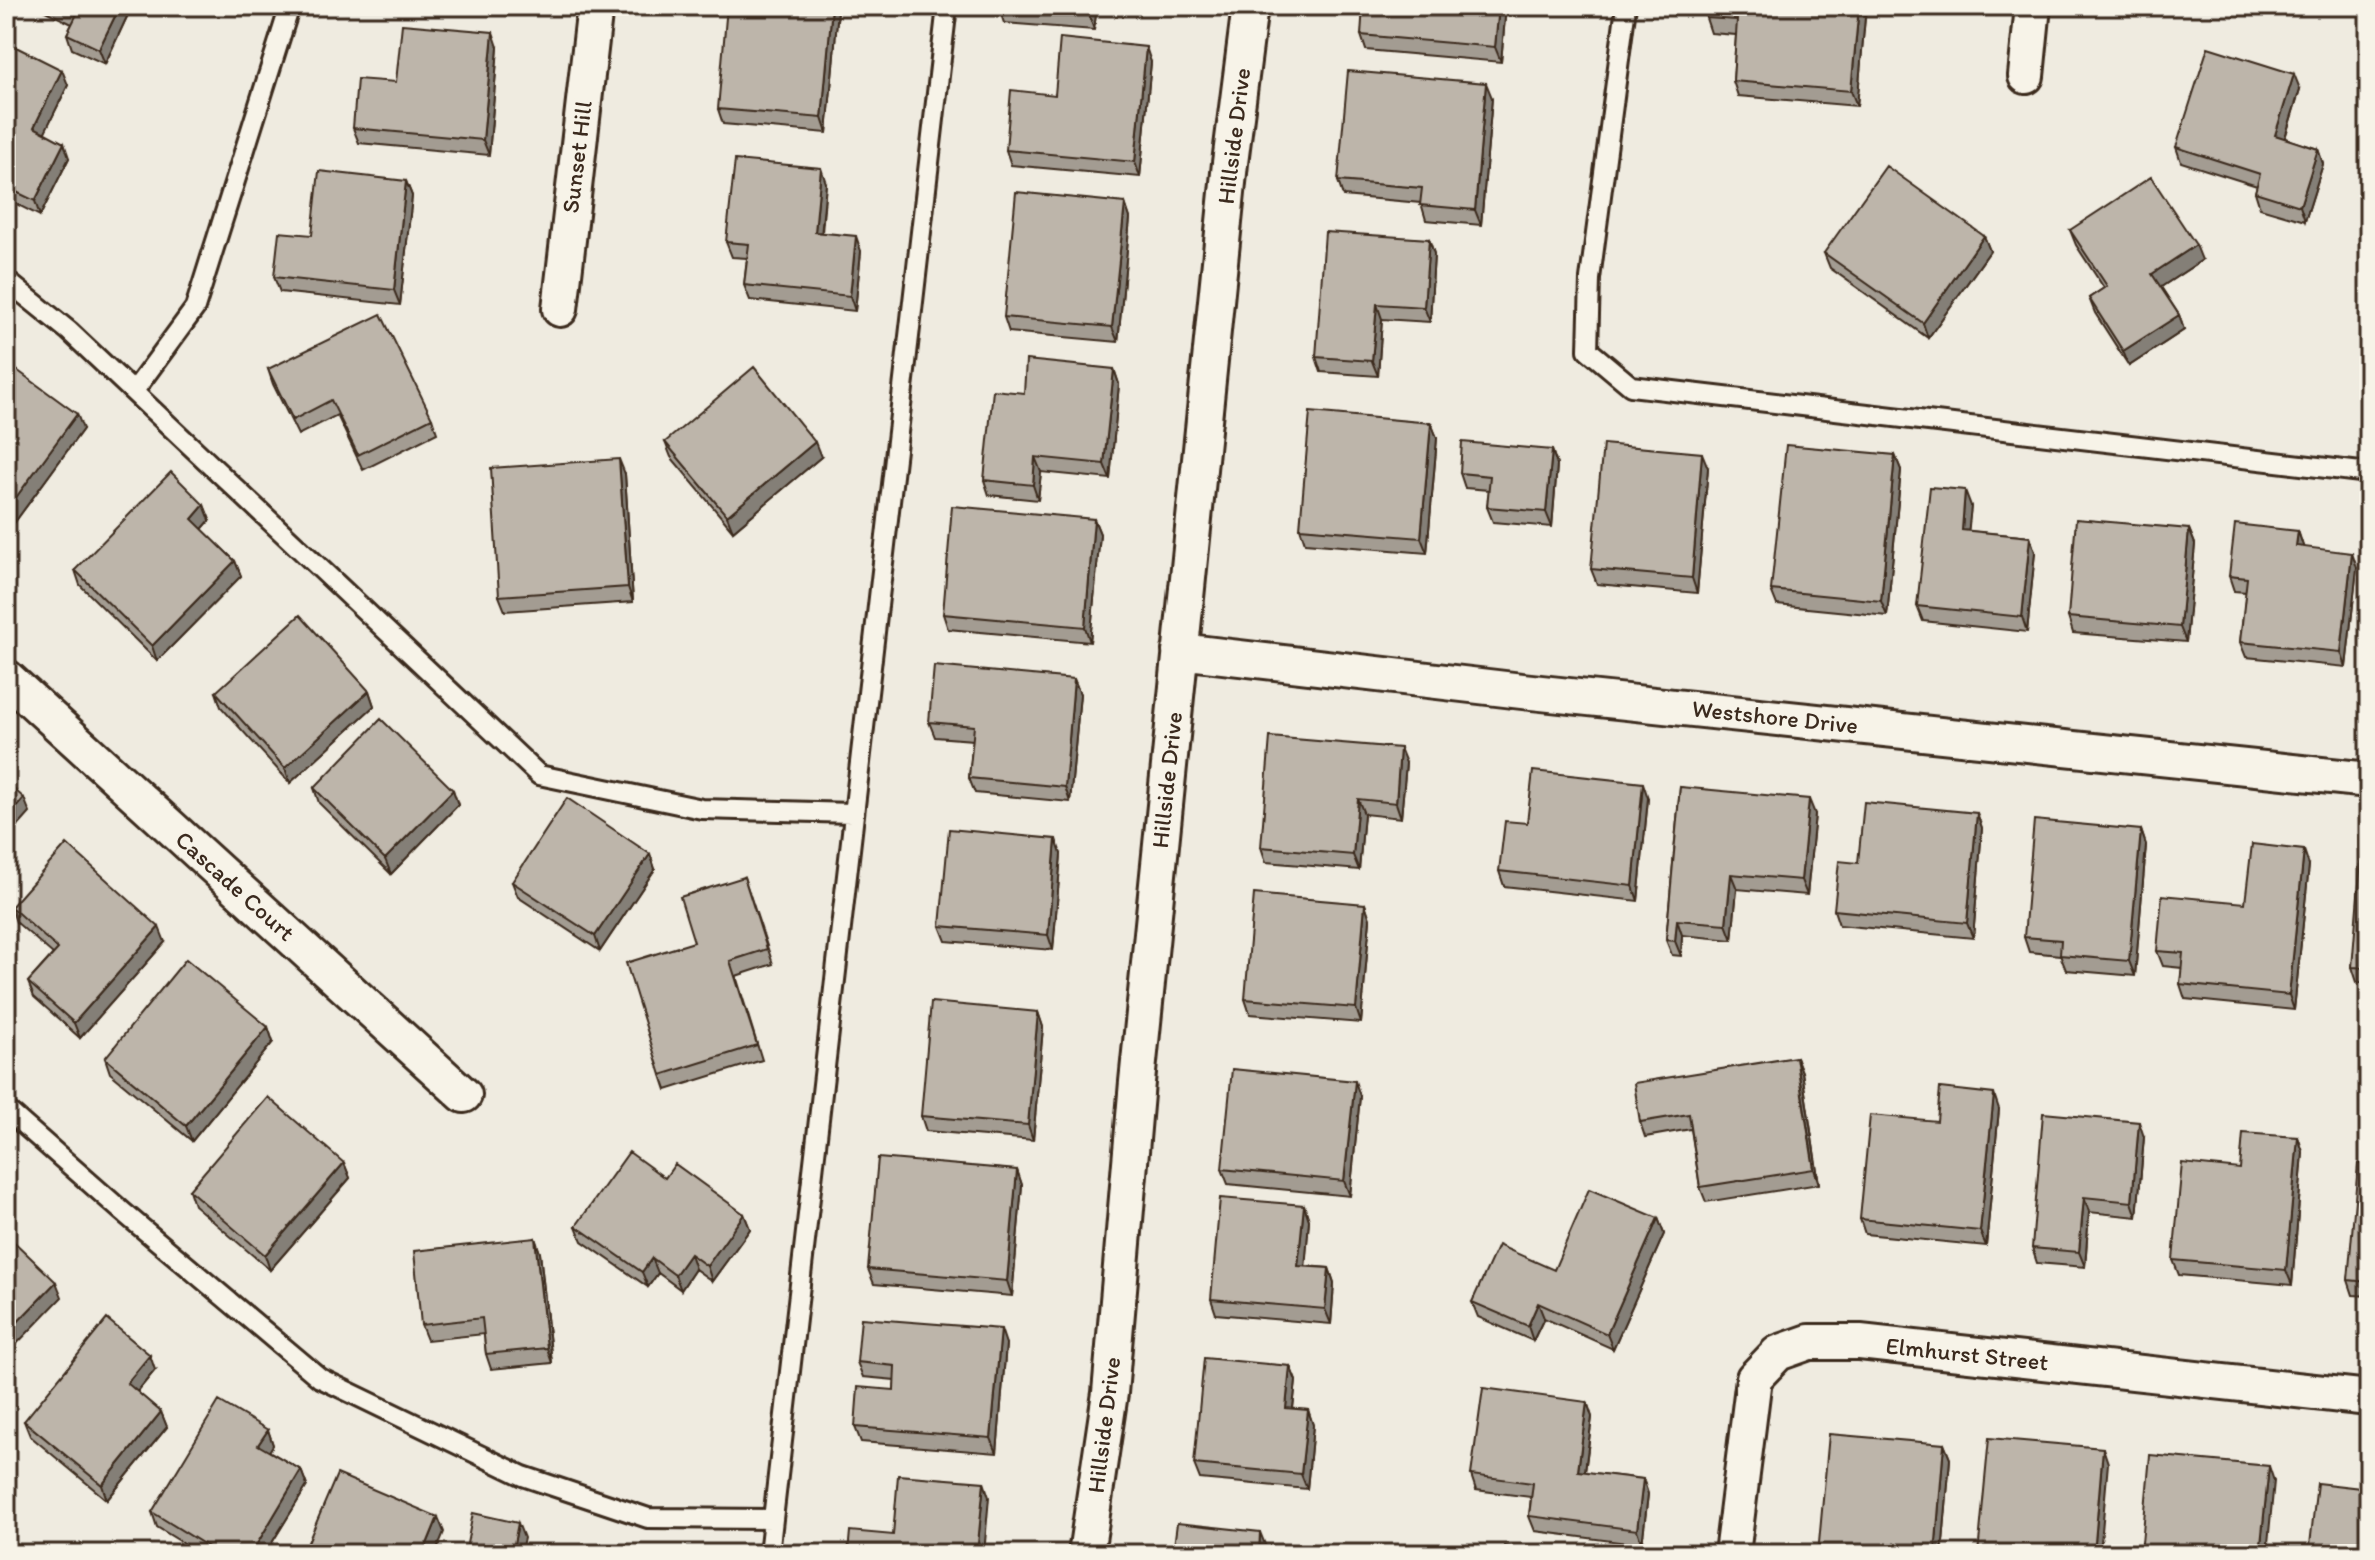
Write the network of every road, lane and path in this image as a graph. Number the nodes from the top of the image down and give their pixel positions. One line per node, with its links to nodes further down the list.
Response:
1 (290, 6): 10 (lane)
2 (595, 6): 9 (street, Sunset Hill)
3 (947, 6): 15 (lane)
4 (1250, 6): 12 (street, Hillside Drive)
5 (1626, 6): 11 (lane)
6 (2033, 6): 7 (street)
7 (2026, 76)
8 (6, 280): 10 (lane)
9 (560, 309)
10 (134, 391): 15 (lane)
11 (2369, 473)
12 (1180, 651): 14 (street, Westshore Drive); 21 (street, Hillside Drive)
13 (6, 677): 16 (street, Cascade Court)
14 (2369, 780)
15 (852, 813): 19 (lane)
16 (464, 1095)
17 (6, 1109): 19 (lane)
18 (2369, 1398): 22 (street, Elmhurst Street)
19 (772, 1519): 20 (lane)
20 (769, 1554)
21 (1086, 1554)
22 (1732, 1554)

